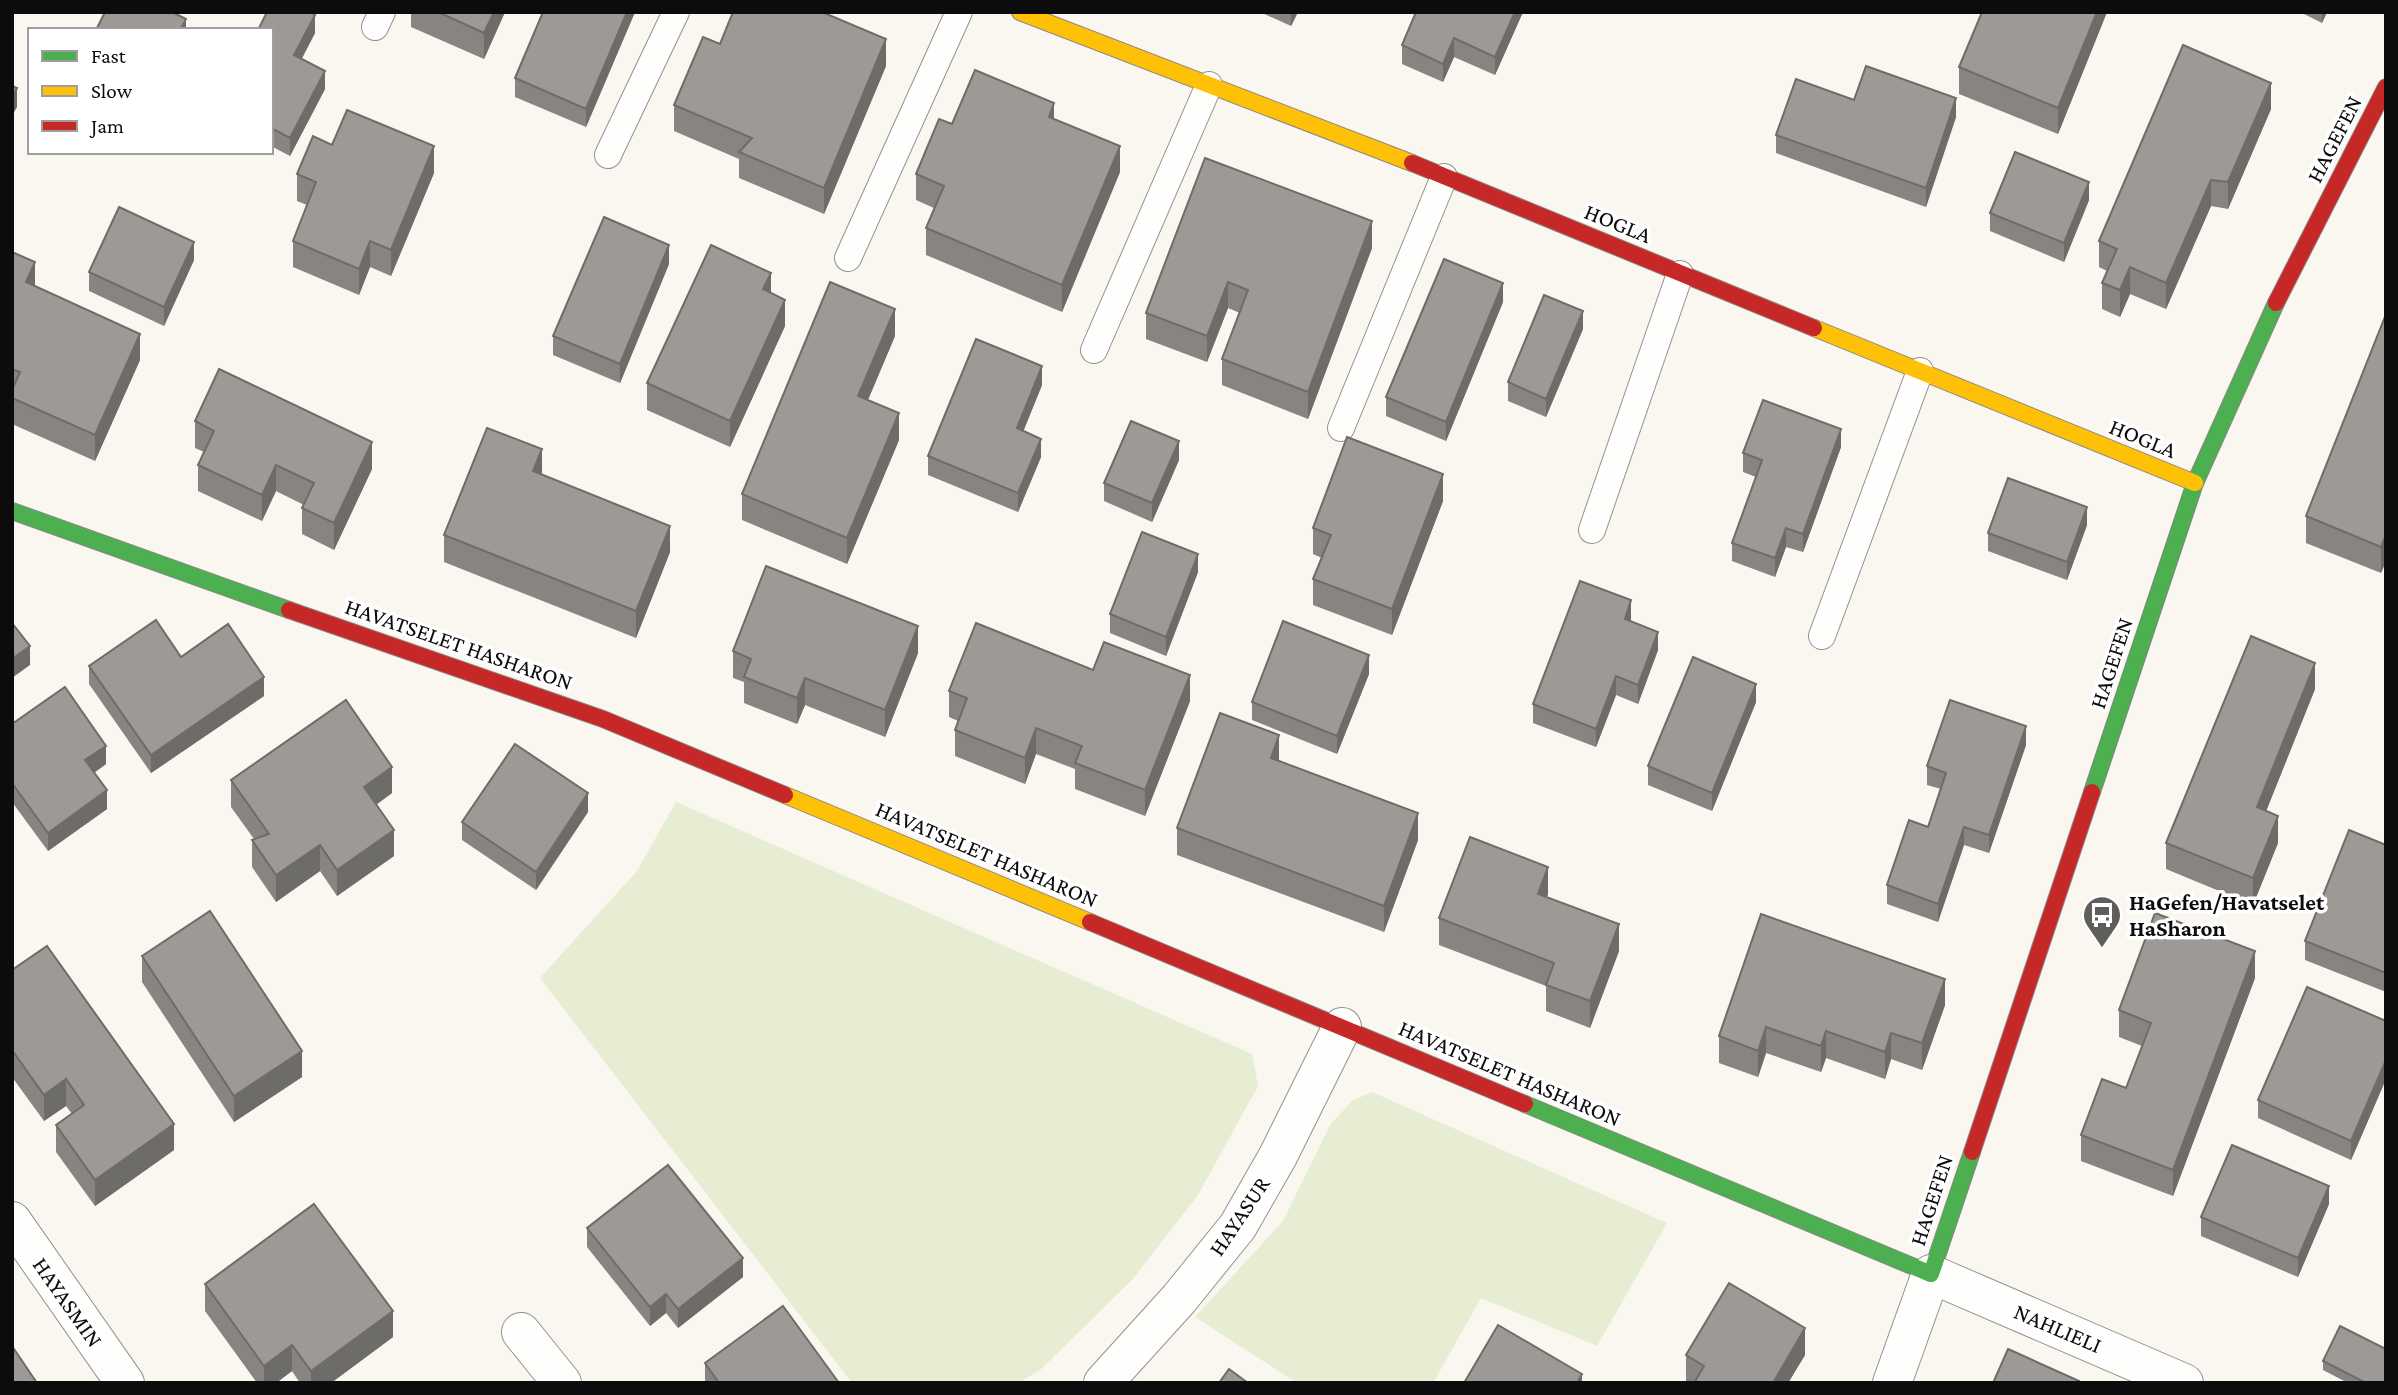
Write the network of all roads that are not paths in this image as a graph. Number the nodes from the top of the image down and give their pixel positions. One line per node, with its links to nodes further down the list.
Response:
1 (676, 12): 6 (lane)
2 (959, 12): 8 (lane)
3 (1020, 12): 4 (street, HOGLA)
4 (1209, 85): 7 (street, HOGLA); 10 (lane)
5 (2386, 87): 13 (street, HAGEFEN)
6 (608, 155)
7 (1444, 177): 9 (street, HOGLA); 12 (lane)
8 (848, 258)
9 (1680, 274): 11 (street, HOGLA); 15 (lane)
10 (1094, 350)
11 (1920, 371): 13 (street, HOGLA); 16 (lane)
12 (1341, 428)
13 (2195, 484): 19 (street, HAGEFEN)
14 (12, 511): 17 (street, HAVATSELET HASHARON)
15 (1592, 530)
16 (1822, 636)
17 (1342, 1027): 19 (street, HAVATSELET HASHARON); 23 (street, HAYASUR)
18 (12, 1221): 21 (street, HAYASMIN)
19 (1931, 1274): 24 (street); 25 (street, NAHLIELI)
20 (521, 1332): 22 (street)
21 (125, 1383)
22 (562, 1383)
23 (1103, 1383)
24 (1892, 1383)
25 (2184, 1383)

